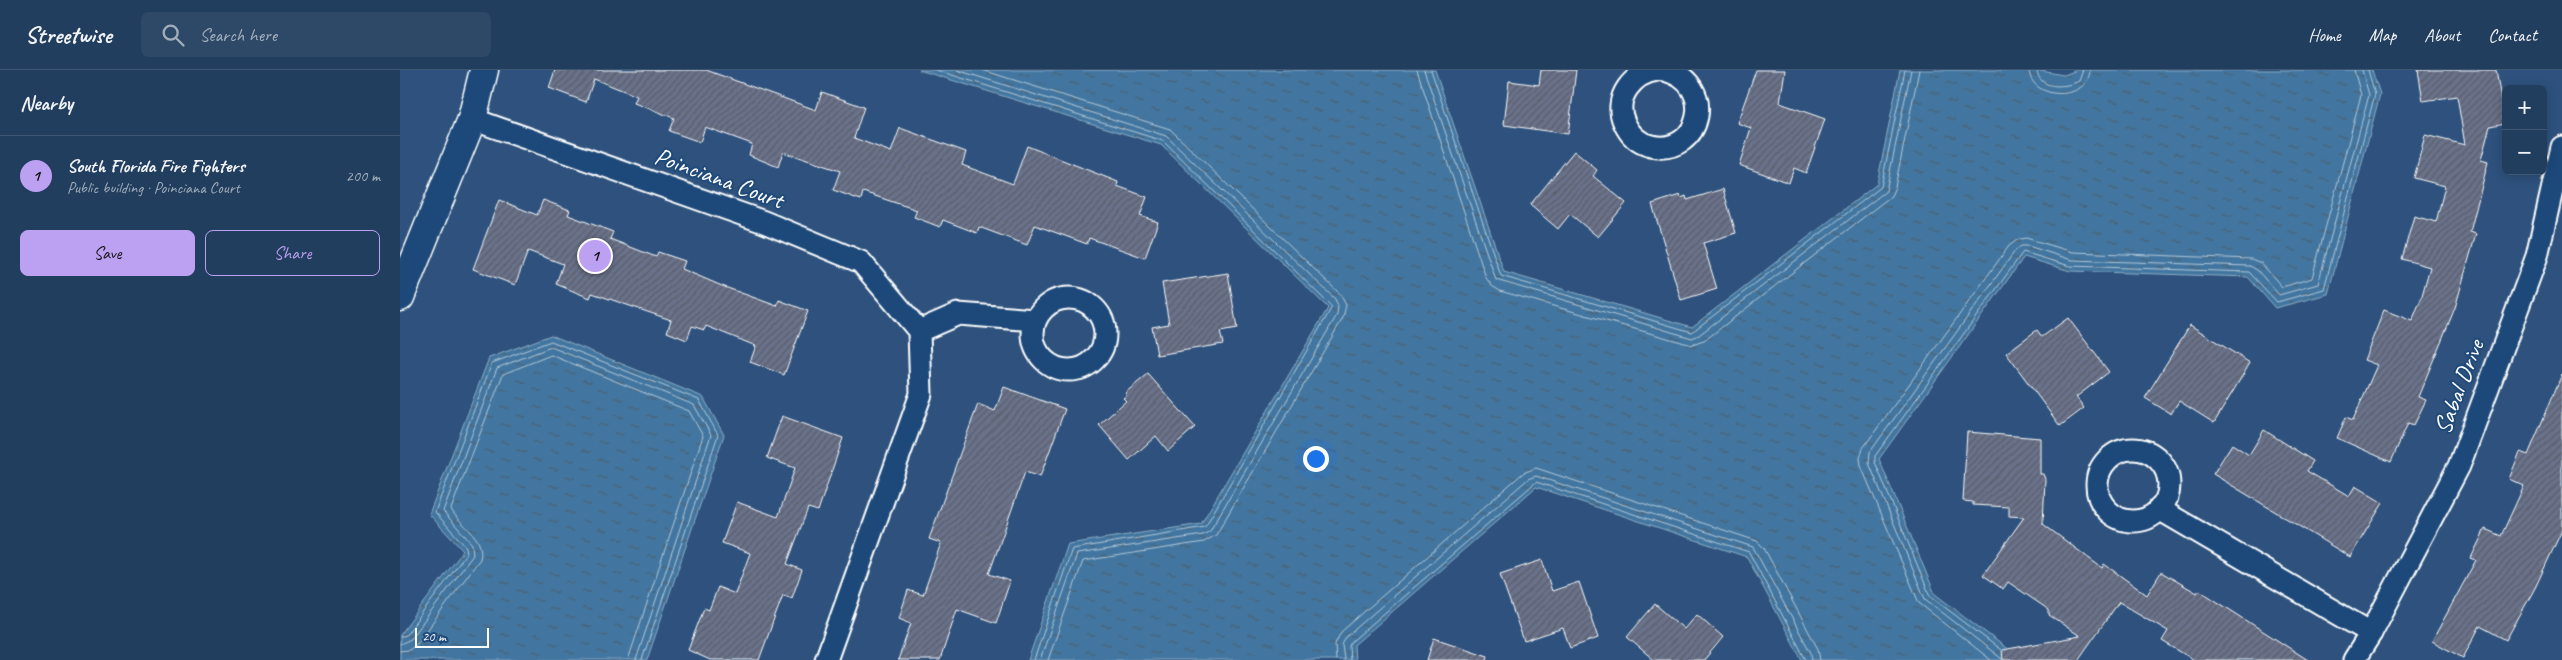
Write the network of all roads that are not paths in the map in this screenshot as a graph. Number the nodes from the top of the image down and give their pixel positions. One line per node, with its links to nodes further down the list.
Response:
1 (484, 70): 2 (street)
2 (472, 119): 4 (street); 6 (street, Poinciana Court)
3 (2562, 147): 8 (street, Sabal Drive)
4 (400, 297)
5 (1035, 320): 6 (street)
6 (919, 331): 9 (street)
7 (2159, 509): 8 (street)
8 (2371, 633): 10 (street, Sabal Drive)
9 (826, 660)
10 (2354, 660)

